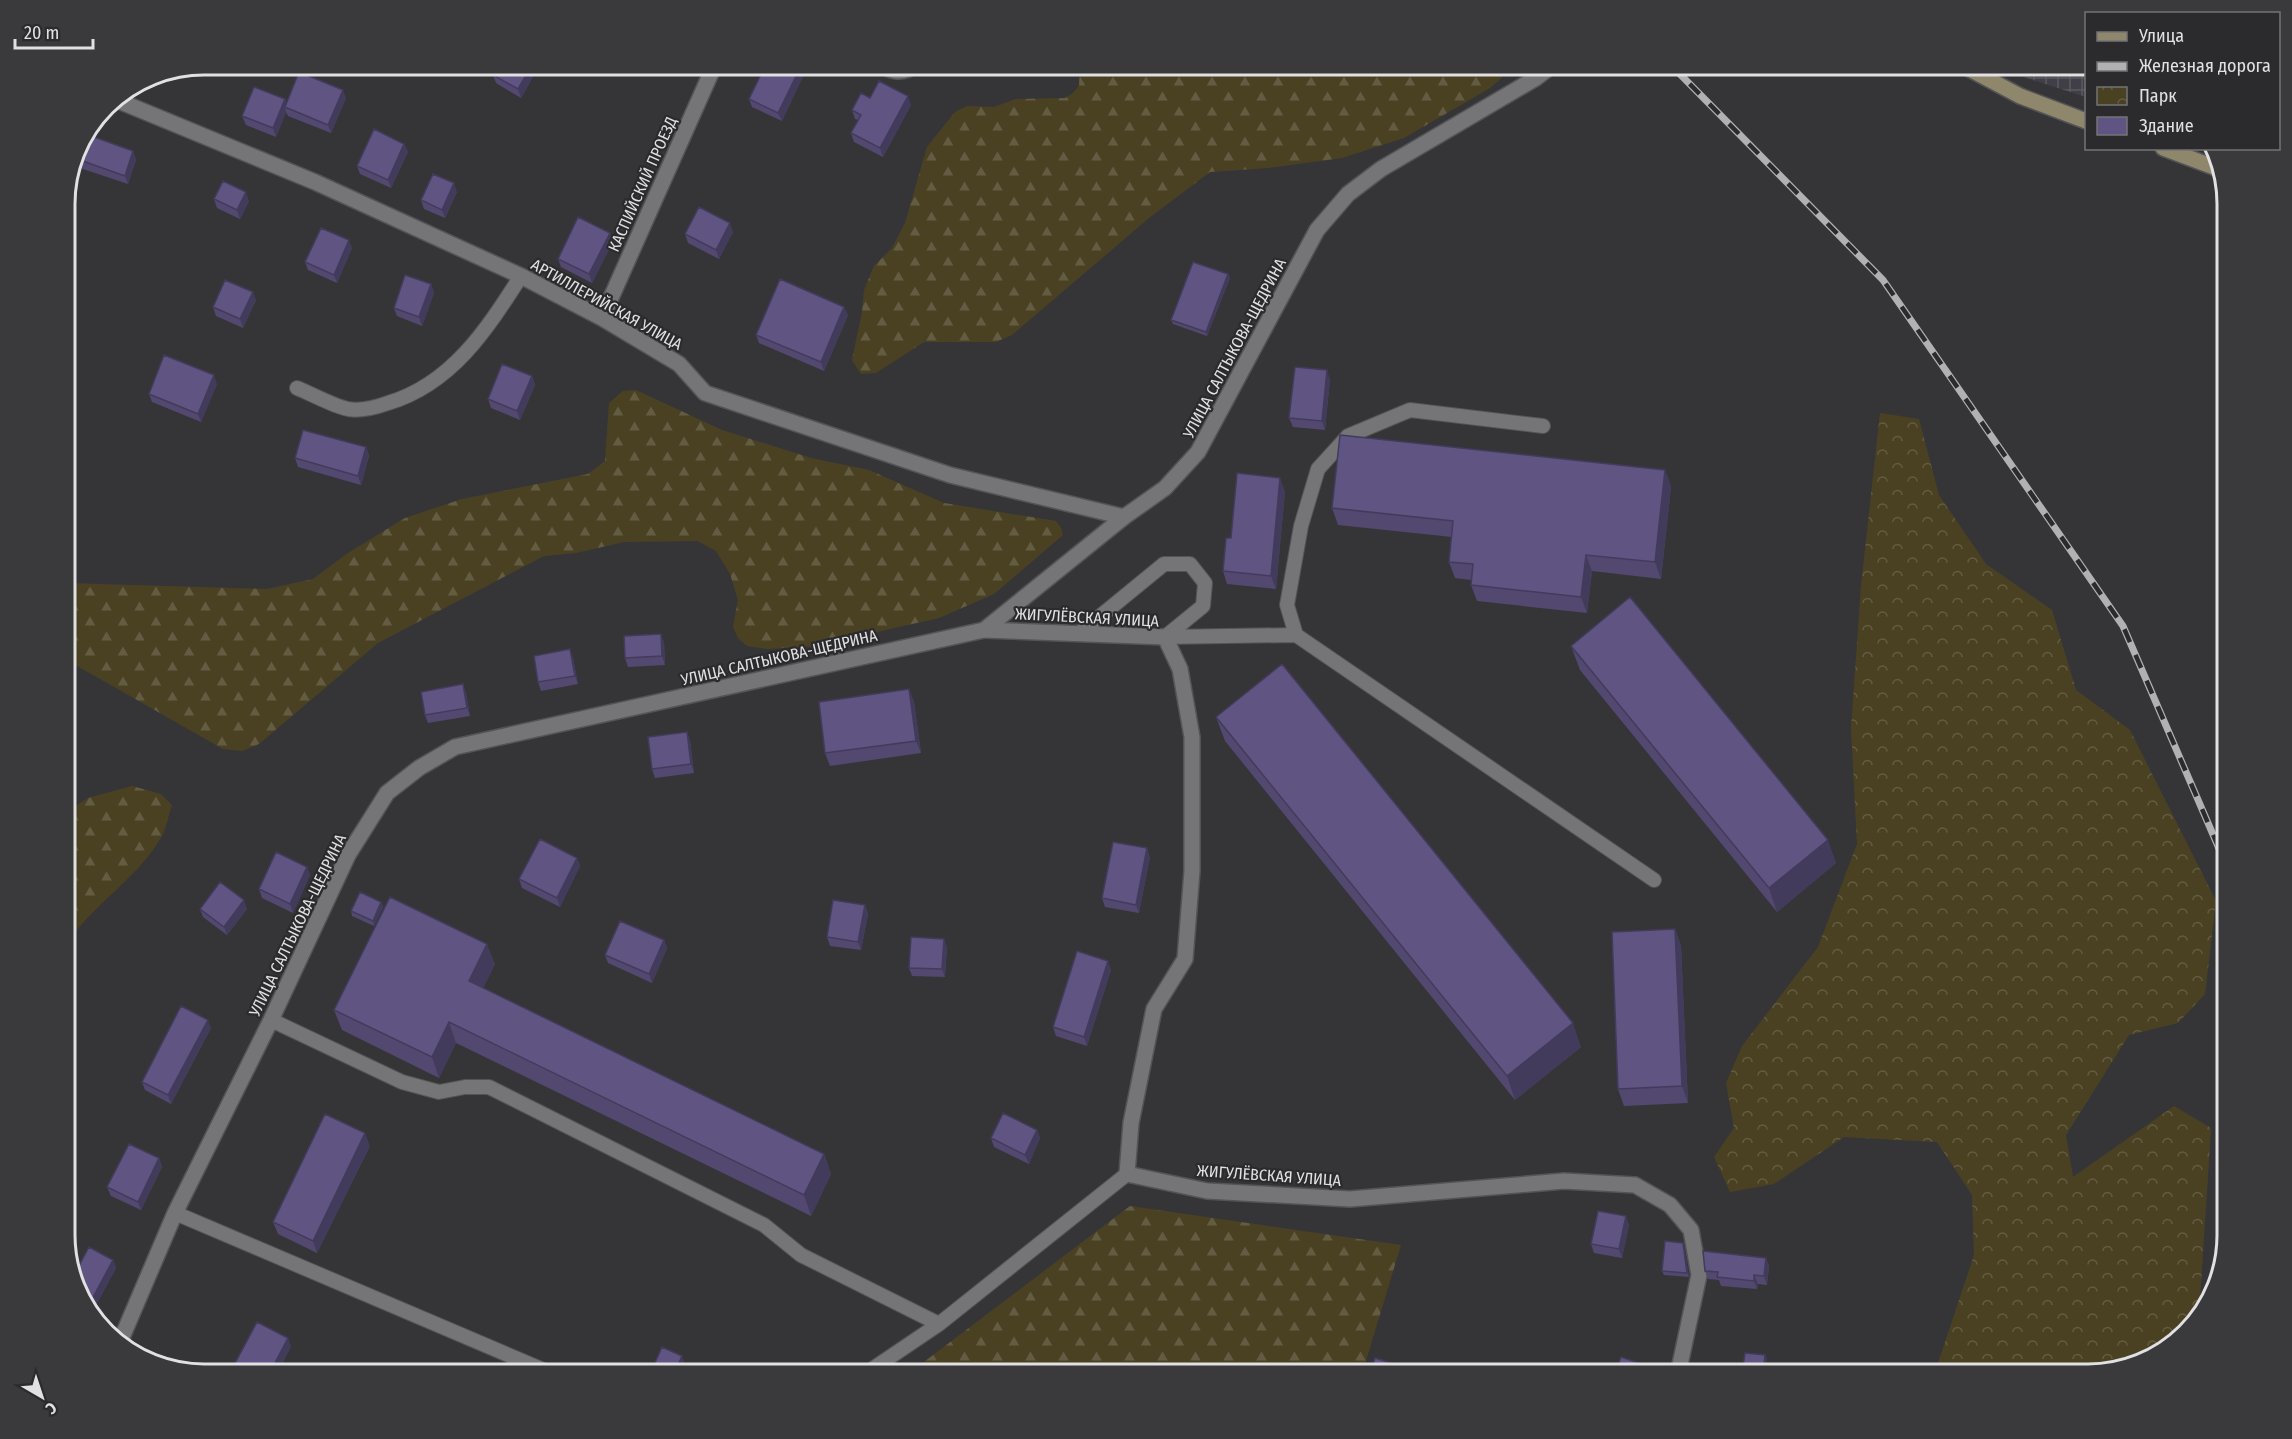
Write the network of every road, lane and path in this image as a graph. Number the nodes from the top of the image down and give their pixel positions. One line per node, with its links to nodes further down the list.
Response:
1 (710, 75): 9 (street, КАСПИЙСКИЙ ПРОЕЗД)
2 (1540, 75): 12 (street, УЛИЦА САЛТЫКОВА-ЩЕДРИНА)
3 (1981, 75): 5 (main road)
4 (124, 103): 8 (street, АРТИЛЛЕРИЙСКАЯ УЛИЦА)
5 (2085, 121)
6 (2168, 150): 7 (main road)
7 (2211, 166)
8 (520, 276): 9 (street, АРТИЛЛЕРИЙСКАЯ УЛИЦА); 10 (lane)
9 (602, 318): 12 (street, АРТИЛЛЕРИЙСКАЯ УЛИЦА)
10 (297, 388)
11 (1543, 426): 15 (lane)
12 (1124, 517): 13 (street, УЛИЦА САЛТЫКОВА-ЩЕДРИНА)
13 (984, 630): 14 (street, ЖИГУЛЁВСКАЯ УЛИЦА); 18 (street, УЛИЦА САЛТЫКОВА-ЩЕДРИНА)
14 (1081, 632): 16 (street, ЖИГУЛЁВСКАЯ УЛИЦА); 16 (lane)
15 (1296, 635): 16 (lane); 17 (lane)
16 (1165, 637): 19 (street, ЖИГУЛЁВСКАЯ УЛИЦА)
17 (1654, 880)
18 (272, 1020): 20 (street, УЛИЦА САЛТЫКОВА-ЩЕДРИНА); 21 (lane)
19 (1127, 1174): 21 (lane); 25 (street, ЖИГУЛЁВСКАЯ УЛИЦА)
20 (176, 1213): 22 (street, УЛИЦА САЛТЫКОВА-ЩЕДРИНА); 23 (lane)
21 (939, 1324): 24 (lane)
22 (123, 1335)
23 (530, 1364)
24 (880, 1364)
25 (1680, 1364)

